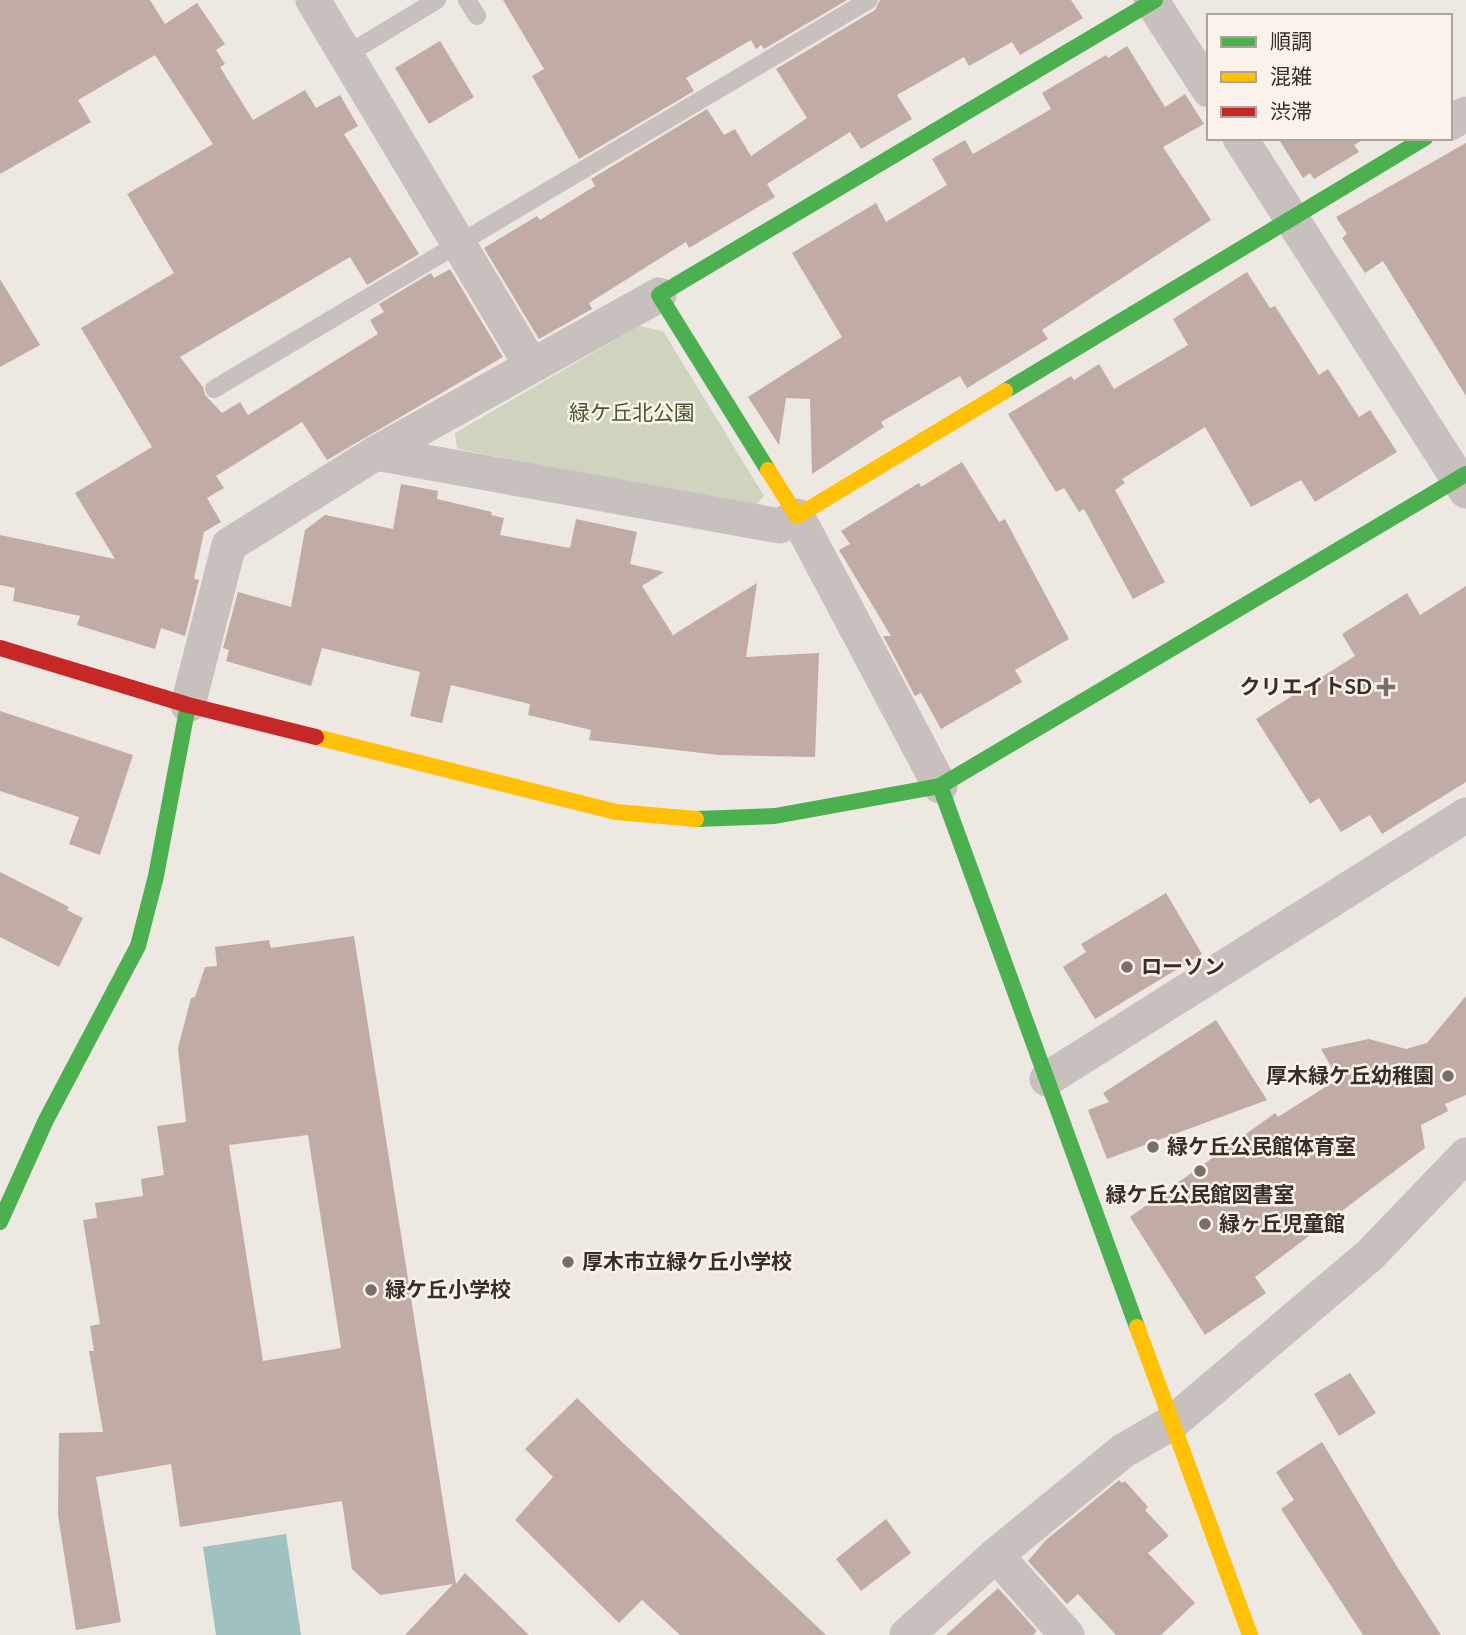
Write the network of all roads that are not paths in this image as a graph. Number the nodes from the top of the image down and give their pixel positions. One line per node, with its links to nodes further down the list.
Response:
1 (313, 0): 7 (street)
2 (437, 0): 7 (lane)
3 (467, 0): 6 (lane)
4 (869, 0): 12 (lane)
5 (1153, 1): 8 (street); 13 (street)
6 (477, 16)
7 (346, 55): 12 (street)
8 (1207, 86)
9 (1241, 140): 11 (street)
10 (1422, 140): 11 (street)
11 (1292, 219): 17 (street); 18 (street)
12 (460, 244): 14 (street); 15 (lane)
13 (659, 295): 14 (street); 18 (street)
14 (531, 365): 16 (street)
15 (214, 389)
16 (376, 453): 18 (street); 20 (street)
17 (1463, 481): 21 (street)
18 (797, 516): 21 (street)
19 (0, 648): 20 (street)
20 (188, 705): 21 (street); 25 (street)
21 (940, 786): 23 (street)
22 (1466, 815): 23 (street)
23 (1047, 1079): 26 (street)
24 (1466, 1156): 26 (street)
25 (0, 1222)
26 (1173, 1422): 27 (street); 30 (street)
27 (996, 1555): 28 (street); 29 (street)
28 (907, 1635)
29 (1067, 1635)
30 (1250, 1635)

